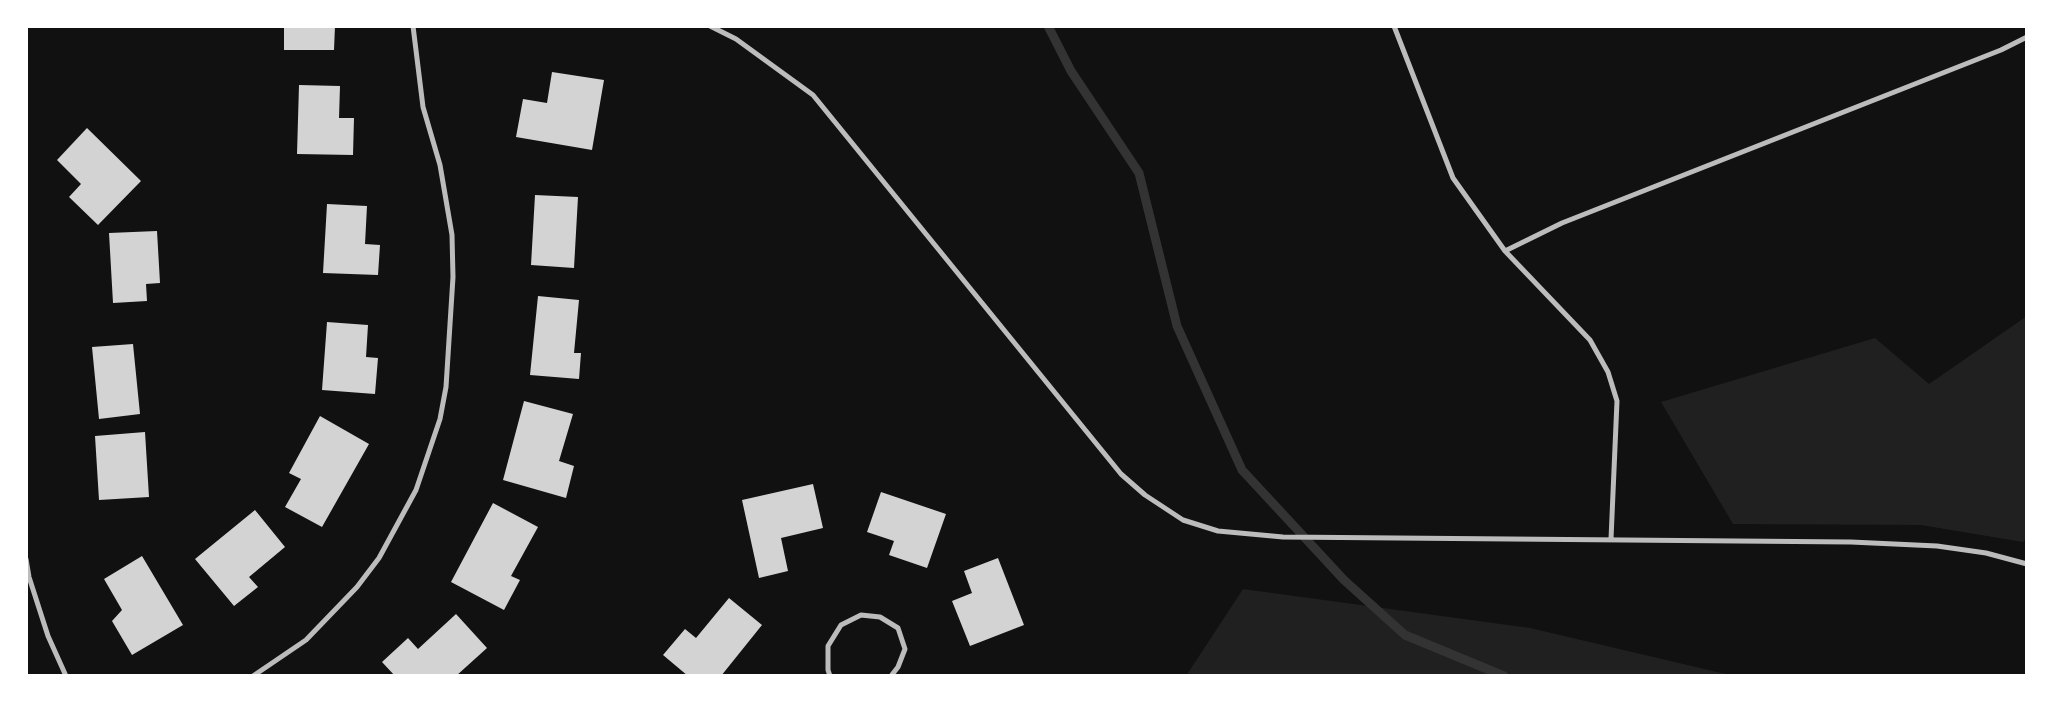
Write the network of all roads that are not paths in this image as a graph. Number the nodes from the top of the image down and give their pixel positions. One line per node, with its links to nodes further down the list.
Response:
1 (413, 26): 10 (street)
2 (710, 26): 6 (street)
3 (1394, 26): 5 (street)
4 (2027, 37): 5 (street)
5 (1505, 251): 6 (street)
6 (1611, 539): 8 (street)
7 (26, 559): 9 (street)
8 (2027, 564)
9 (66, 676)
10 (253, 676)
11 (830, 676): 12 (street)
12 (890, 676)

